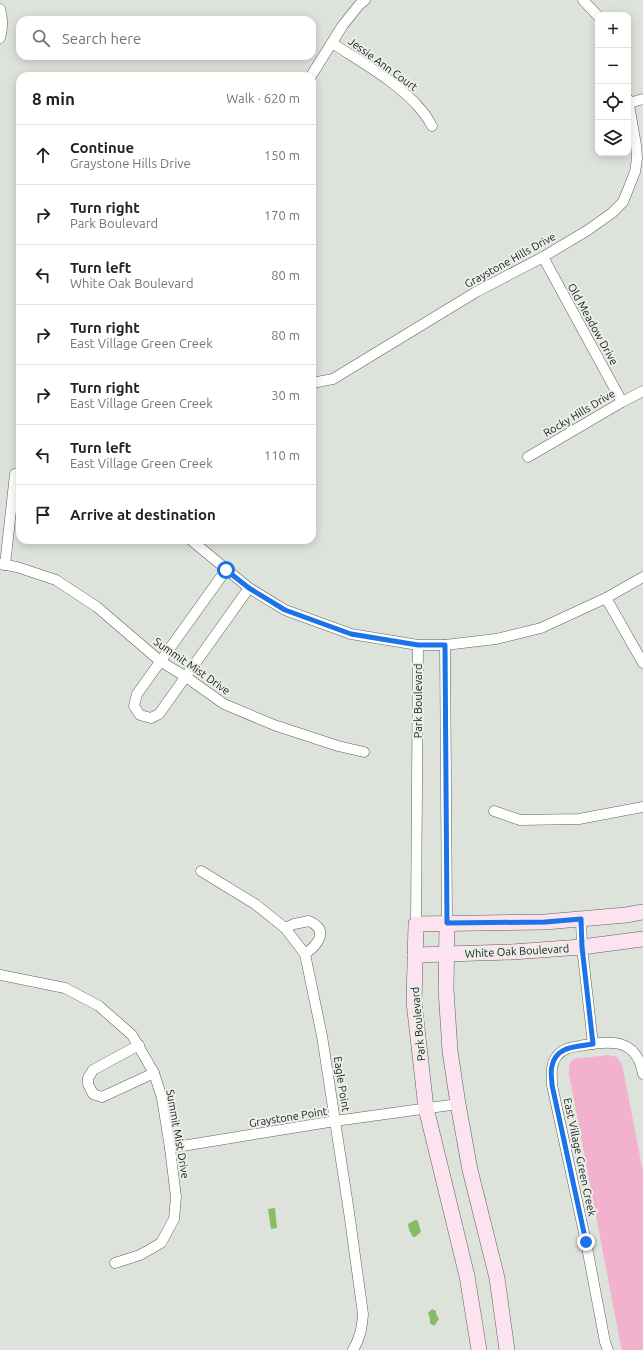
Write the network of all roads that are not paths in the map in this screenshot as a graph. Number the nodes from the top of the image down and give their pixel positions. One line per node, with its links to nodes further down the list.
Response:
1 (365, 0): 6 (street)
2 (583, 0): 4 (street)
3 (0, 9): 5 (street)
4 (595, 13)
5 (0, 38)
6 (332, 43): 7 (street); 11 (street, Jessie Ann Court)
7 (314, 72)
8 (643, 99): 9 (street)
9 (631, 101)
10 (631, 114): 12 (street, Graystone Hills Drive)
11 (432, 126)
12 (543, 257): 13 (street, Graystone Hills Drive); 15 (street, Old Meadow Drive)
13 (316, 382)
14 (643, 391): 15 (street, Rocky Hills Drive)
15 (622, 402): 16 (street, Rocky Hills Drive)
16 (528, 457)
17 (15, 474): 19 (street)
18 (196, 544): 20 (street)
19 (3, 565): 26 (street, Summit Mist Drive)
20 (226, 570): 22 (street); 26 (street)
21 (643, 577): 23 (street)
22 (249, 588): 24 (street); 28 (street)
23 (606, 598): 25 (street); 27 (street)
24 (418, 645): 25 (street); 36 (street, Park Boulevard)
25 (445, 645): 35 (street)
26 (160, 662): 28 (street, Summit Mist Drive); 28 (street)
27 (643, 663)
28 (186, 677): 29 (street, Summit Mist Drive)
29 (364, 752)
30 (643, 807): 31 (street)
31 (494, 811)
32 (201, 871): 37 (street, Eagle Point)
33 (643, 912): 34 (street)
34 (581, 919): 35 (street); 39 (street)
35 (447, 923): 36 (street); 41 (street)
36 (416, 924): 42 (street, Park Boulevard)
37 (285, 928): 40 (street, Eagle Point); 40 (street)
38 (643, 939): 39 (street, White Oak Boulevard)
39 (582, 947): 41 (street, White Oak Boulevard); 44 (street)
40 (305, 954): 50 (street, Eagle Point)
41 (447, 954): 42 (street, White Oak Boulevard); 48 (street)
42 (415, 955): 49 (street, Park Boulevard)
43 (0, 975): 45 (street, Summit Mist Drive)
44 (593, 1044): 47 (street, East Village Green Creek); 56 (street, East Village Green Creek)
45 (139, 1045): 46 (street, Summit Mist Drive); 46 (street)
46 (154, 1073): 51 (street, Summit Mist Drive)
47 (643, 1074)
48 (458, 1104): 49 (street, Graystone Point); 55 (street)
49 (426, 1108): 50 (street, Graystone Point); 54 (street, Park Boulevard)
50 (335, 1121): 51 (street, Graystone Point); 53 (street, Eagle Point)
51 (170, 1148): 52 (street, Summit Mist Drive)
52 (115, 1263)
53 (354, 1349)
54 (479, 1350)
55 (507, 1350)
56 (608, 1350)

